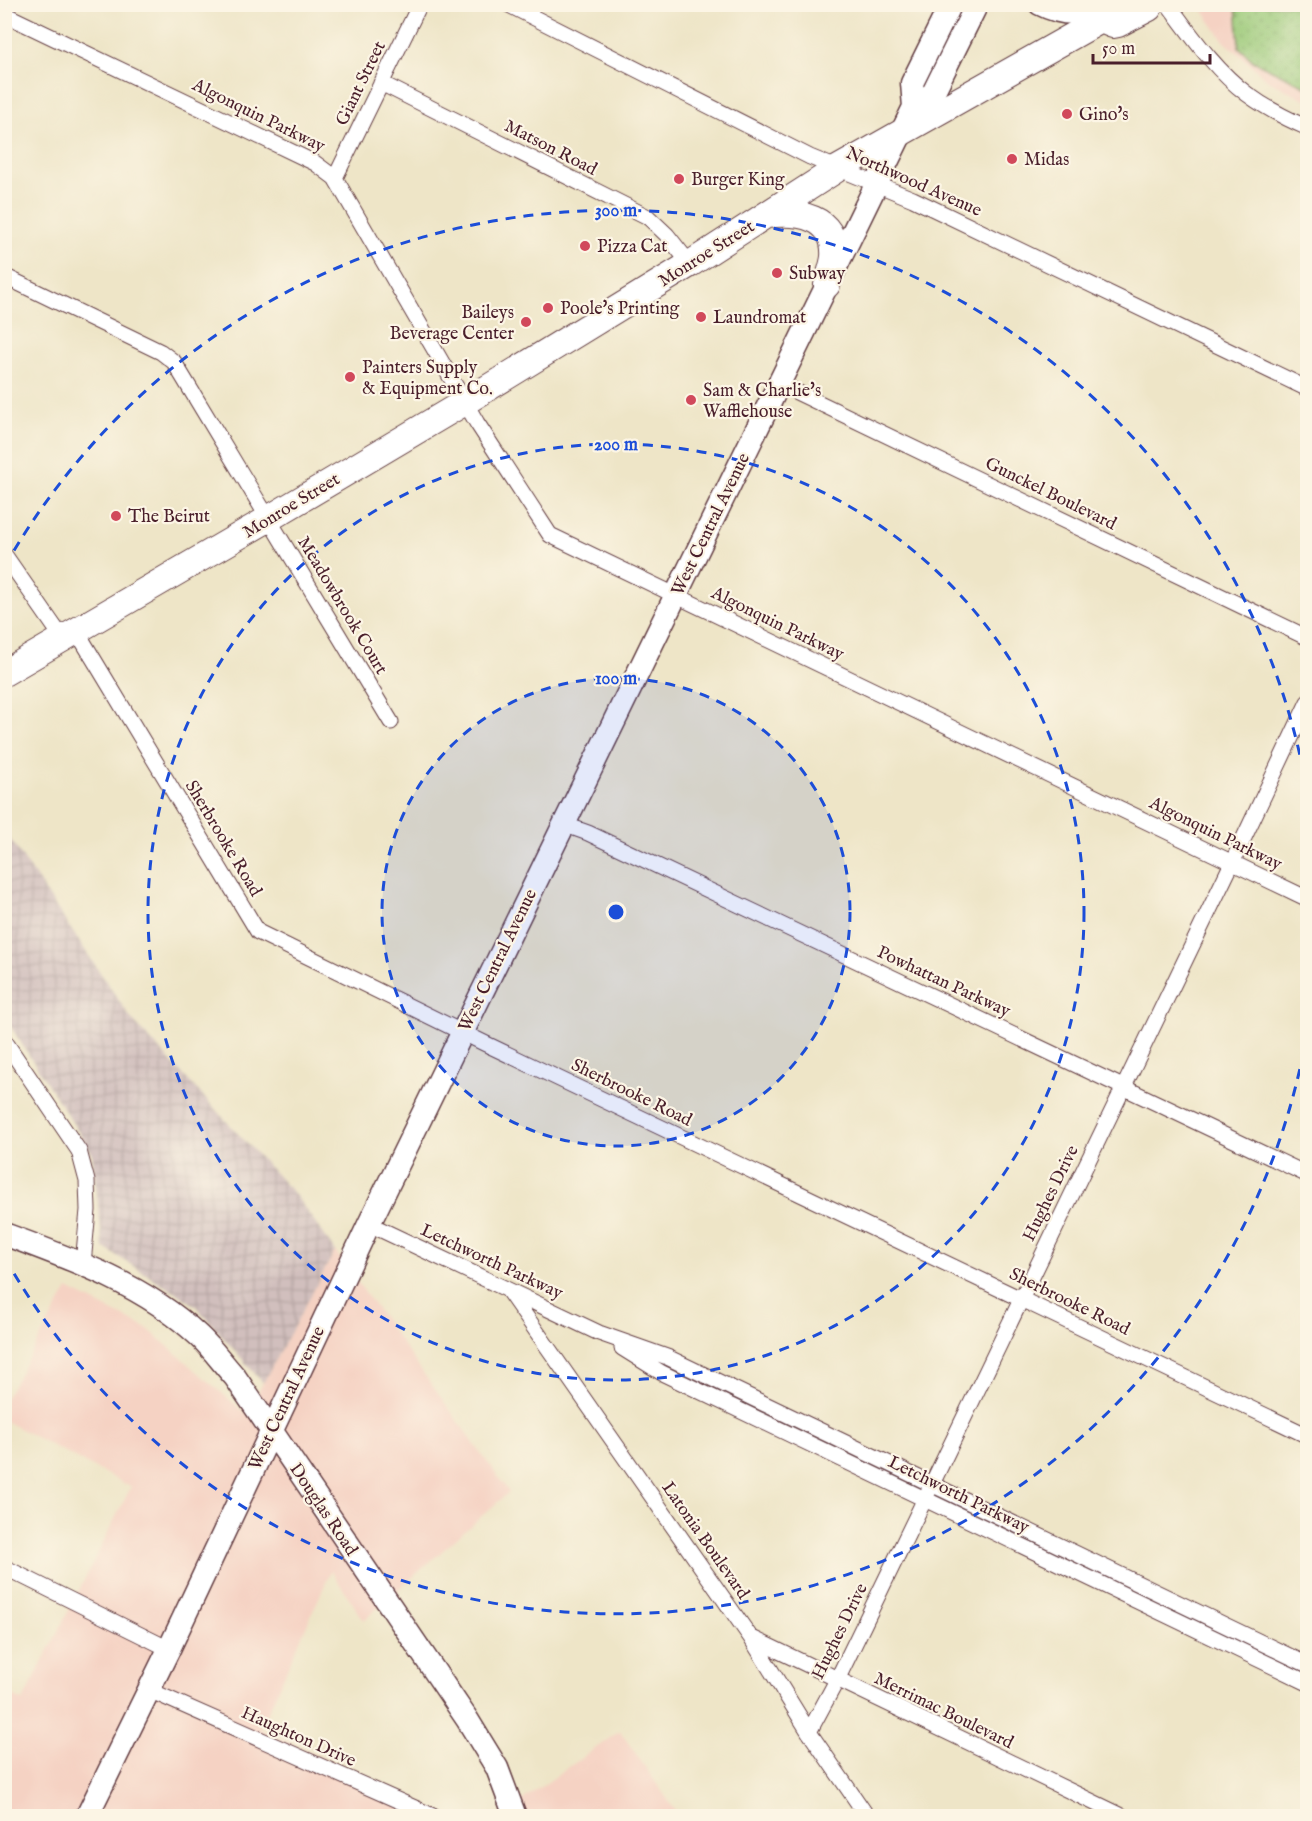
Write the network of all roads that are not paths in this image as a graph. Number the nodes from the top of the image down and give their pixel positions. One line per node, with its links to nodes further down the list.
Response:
1 (420, 4): 10 (street, Giant Street)
2 (507, 4): 14 (street, Northwood Avenue)
3 (951, 4): 11 (main road, West Central Avenue)
4 (977, 4): 11 (main road, West Central Avenue)
5 (1040, 4): 8 (main road)
6 (1150, 4): 8 (main road, Monroe Street)
7 (1168, 4): 12 (street)
8 (1104, 10): 13 (main road, Monroe Street)
9 (4, 14): 15 (street, Algonquin Parkway)
10 (381, 83): 15 (street, Giant Street); 18 (street, Matson Road)
11 (914, 107): 13 (main road, West Central Avenue)
12 (1308, 128)
13 (900, 135): 14 (main road, Monroe Street); 16 (main road, West Central Avenue)
14 (837, 169): 16 (street, Northwood Avenue); 17 (main road, Monroe Street)
15 (334, 178): 23 (street, Algonquin Parkway)
16 (876, 185): 20 (main road, West Central Avenue); 22 (street, Northwood Avenue)
17 (766, 215): 18 (main road, Monroe Street); 20 (main road)
18 (690, 264): 23 (main road, Monroe Street)
19 (4, 276): 24 (street, Meadowbrook Court)
20 (827, 285): 21 (main road, West Central Avenue)
21 (778, 383): 26 (main road, West Central Avenue); 28 (street, Gunckel Boulevard)
22 (1308, 389)
23 (465, 402): 24 (main road, Monroe Street); 26 (street, Algonquin Parkway)
24 (268, 519): 27 (main road, Monroe Street); 31 (street, Meadowbrook Court)
25 (4, 554): 27 (street, Sherbrooke Road)
26 (676, 596): 32 (main road, West Central Avenue); 33 (street, Algonquin Parkway)
27 (70, 635): 29 (main road, Monroe Street); 35 (street, Sherbrooke Road)
28 (1308, 638)
29 (4, 673)
30 (1308, 702): 33 (street, Hughes Drive)
31 (391, 722)
32 (563, 824): 35 (main road, West Central Avenue); 37 (street, Powhattan Parkway)
33 (1232, 863): 34 (street, Algonquin Parkway); 37 (street, Hughes Drive)
34 (1308, 899)
35 (462, 1031): 39 (main road, West Central Avenue); 43 (street, Sherbrooke Road)
36 (4, 1040): 41 (street)
37 (1122, 1087): 38 (street, Powhattan Parkway); 43 (street, Hughes Drive)
38 (1308, 1175)
39 (369, 1224): 42 (street, Letchworth Parkway); 45 (main road, West Central Avenue)
40 (4, 1234): 41 (main road, Douglas Road)
41 (84, 1264): 45 (main road, Douglas Road)
42 (507, 1290): 44 (street, Letchworth Parkway); 50 (street, Latonia Boulevard)
43 (1021, 1299): 46 (street, Sherbrooke Road); 47 (street, Hughes Drive)
44 (599, 1333): 47 (street, Letchworth Parkway); 48 (street, Letchworth Parkway)
45 (270, 1430): 51 (main road, West Central Avenue); 59 (main road, Douglas Road)
46 (1308, 1436)
47 (932, 1484): 48 (street, Hughes Drive); 52 (street, Letchworth Parkway)
48 (925, 1500): 53 (street, Hughes Drive); 54 (street, Letchworth Parkway)
49 (4, 1567): 51 (street)
50 (751, 1638): 53 (street, Merrimac Boulevard); 56 (street, Latonia Boulevard)
51 (169, 1649): 55 (main road, West Central Avenue)
52 (1308, 1665)
53 (837, 1680): 56 (street, Hughes Drive); 61 (street, Merrimac Boulevard)
54 (1308, 1683)
55 (149, 1690): 57 (main road, West Central Avenue); 58 (street, Haughton Drive)
56 (809, 1732): 60 (street, Latonia Boulevard)
57 (87, 1816)
58 (433, 1816)
59 (515, 1816)
60 (867, 1816)
61 (1122, 1816)

